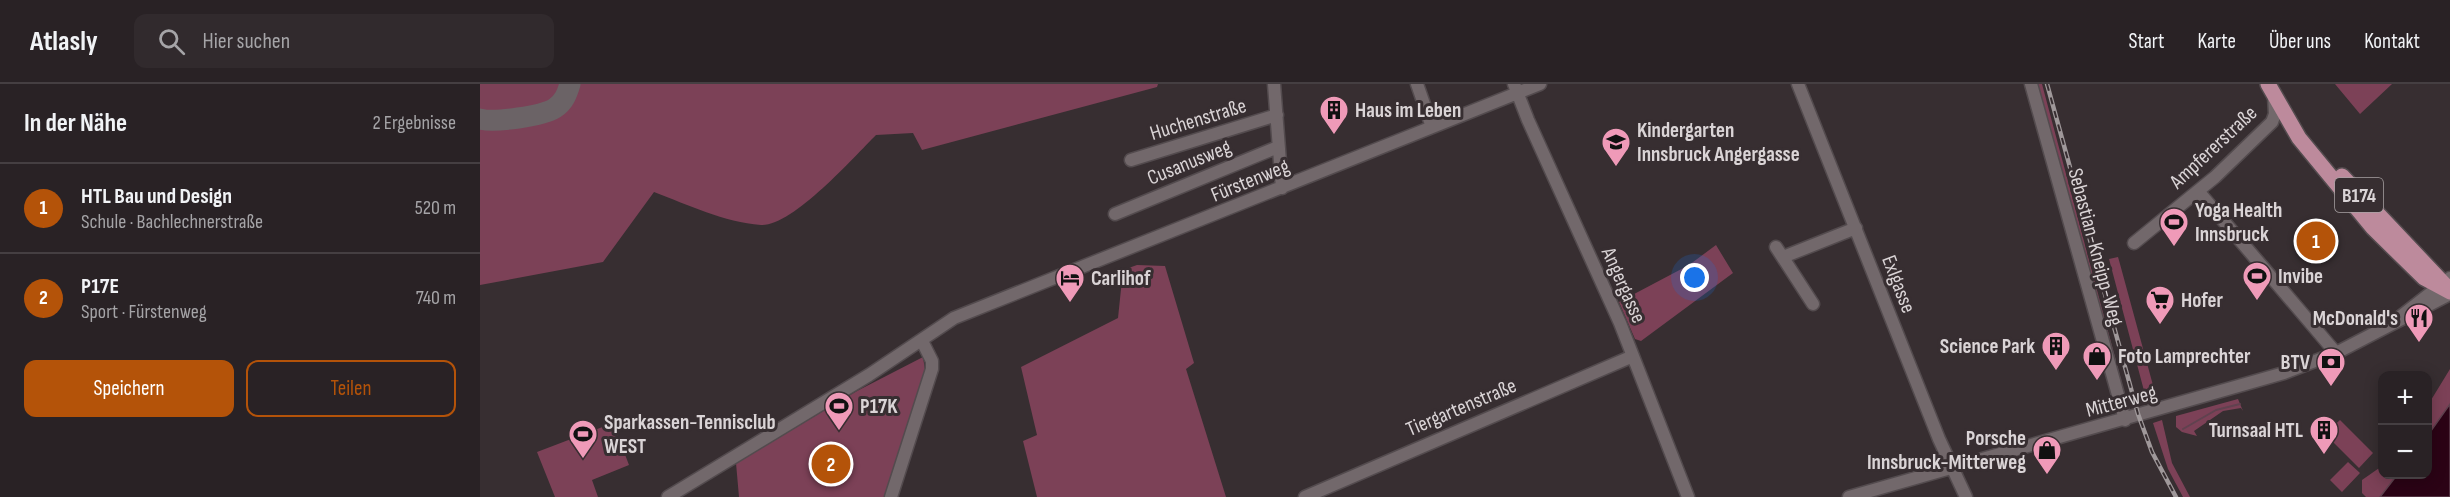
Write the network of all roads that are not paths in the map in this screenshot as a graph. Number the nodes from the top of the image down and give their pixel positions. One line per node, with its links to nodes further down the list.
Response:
1 (1274, 84): 8 (street)
2 (1417, 84): 9 (street)
3 (1540, 84): 7 (street, Fürstenweg)
4 (1798, 84): 15 (street, Exlgasse)
5 (2031, 84): 22 (street, Sebastian-Kneipp-Weg)
6 (2274, 88): 13 (street, Ampfererstraße); 17 (main road, B174)
7 (1516, 89): 9 (street, Fürstenweg); 21 (street, Angergasse)
8 (1277, 115): 10 (street); 11 (street, Huchenstraße)
9 (1432, 127): 12 (street, Fürstenweg)
10 (1278, 147): 12 (street); 14 (street, Cusanusweg)
11 (1131, 160)
12 (1282, 188): 19 (street, Fürstenweg)
13 (2198, 191): 16 (street, Ampfererstraße); 20 (street)
14 (1115, 214)
15 (1856, 228): 18 (street); 23 (street, Exlgasse)
16 (2134, 243)
17 (2447, 287): 20 (street, Mitterweg)
18 (1813, 304)
19 (922, 341): 24 (street, Fürstenweg); 25 (street)
20 (2336, 353): 22 (street, Mitterweg)
21 (1633, 356): 26 (street, Tiergartenstraße); 27 (street, Angergasse)
22 (2125, 420): 23 (street, Mitterweg)
23 (1952, 468): 28 (street, Mitterweg); 29 (street, Exlgasse)
24 (668, 497)
25 (891, 497)
26 (1305, 497)
27 (1688, 497)
28 (1849, 497)
29 (1965, 497)

